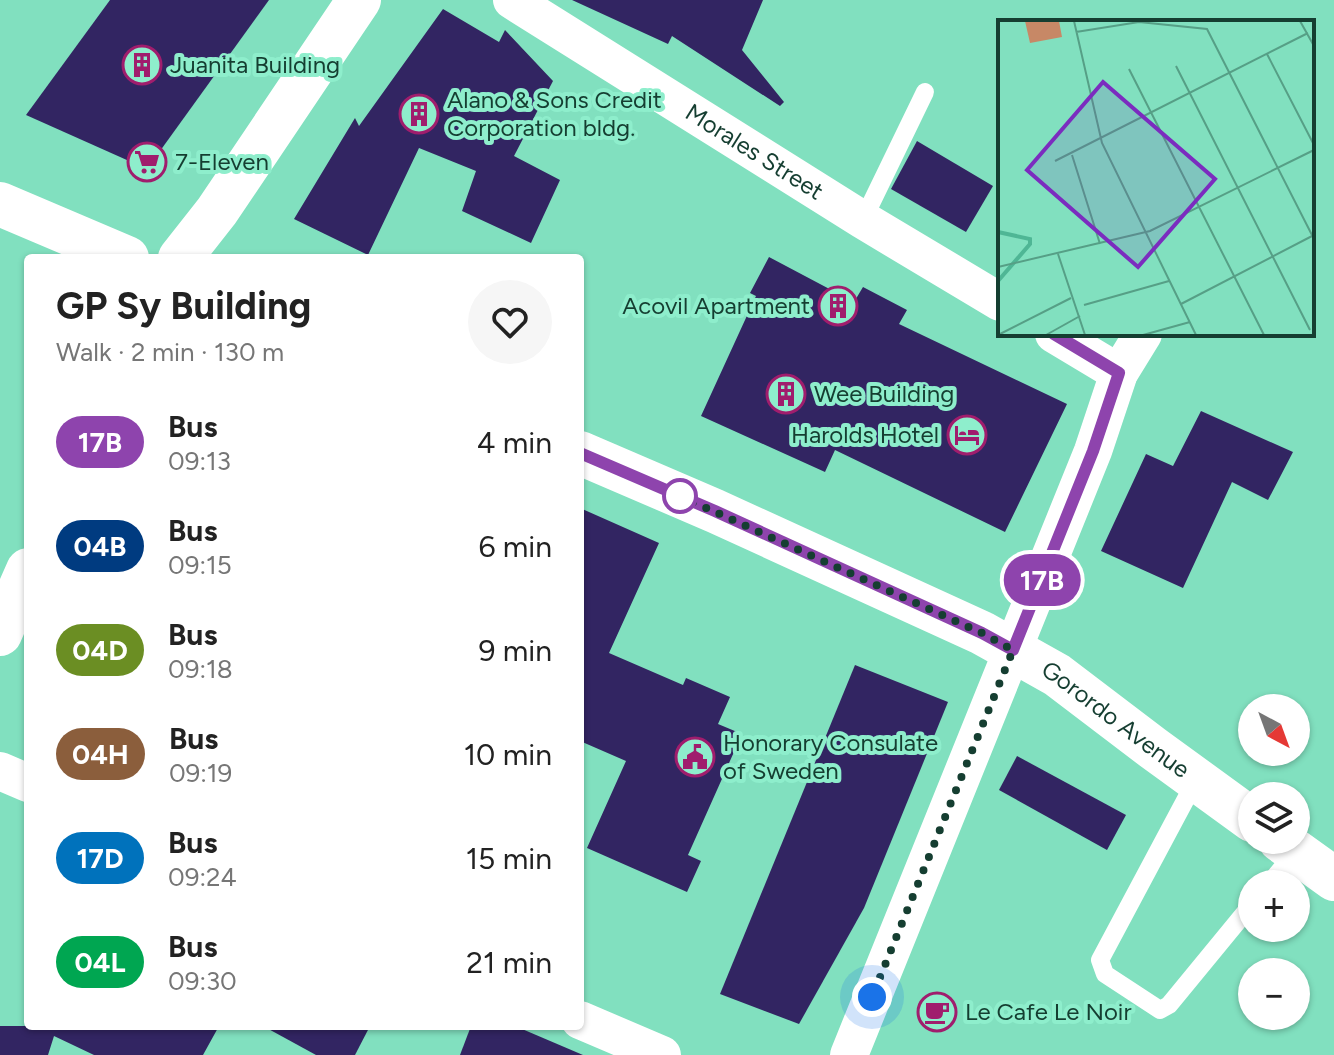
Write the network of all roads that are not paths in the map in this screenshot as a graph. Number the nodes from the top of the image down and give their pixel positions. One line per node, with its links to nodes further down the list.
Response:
1 (359, 0): 7 (main road)
2 (512, 0): 5 (street, Morales Street)
3 (925, 92): 5 (lane)
4 (0, 204): 6 (main road)
5 (863, 220): 8 (street, Morales Street)
6 (118, 254)
7 (183, 254)
8 (998, 301)
9 (1057, 336): 11 (street)
10 (1142, 336): 11 (street)
11 (1119, 373): 15 (street)
12 (584, 455): 15 (main road, Gorordo Avenue)
13 (24, 579): 14 (main road)
14 (0, 634)
15 (1013, 650): 17 (main road, Gorordo Avenue); 25 (street)
16 (0, 771): 18 (street)
17 (1196, 780): 19 (main road, Gorordo Avenue); 22 (lane)
18 (24, 781)
19 (1238, 810)
20 (1281, 858): 21 (main road)
21 (1334, 879)
22 (1238, 921)
23 (584, 1022): 24 (street)
24 (662, 1055)
25 (849, 1055)

